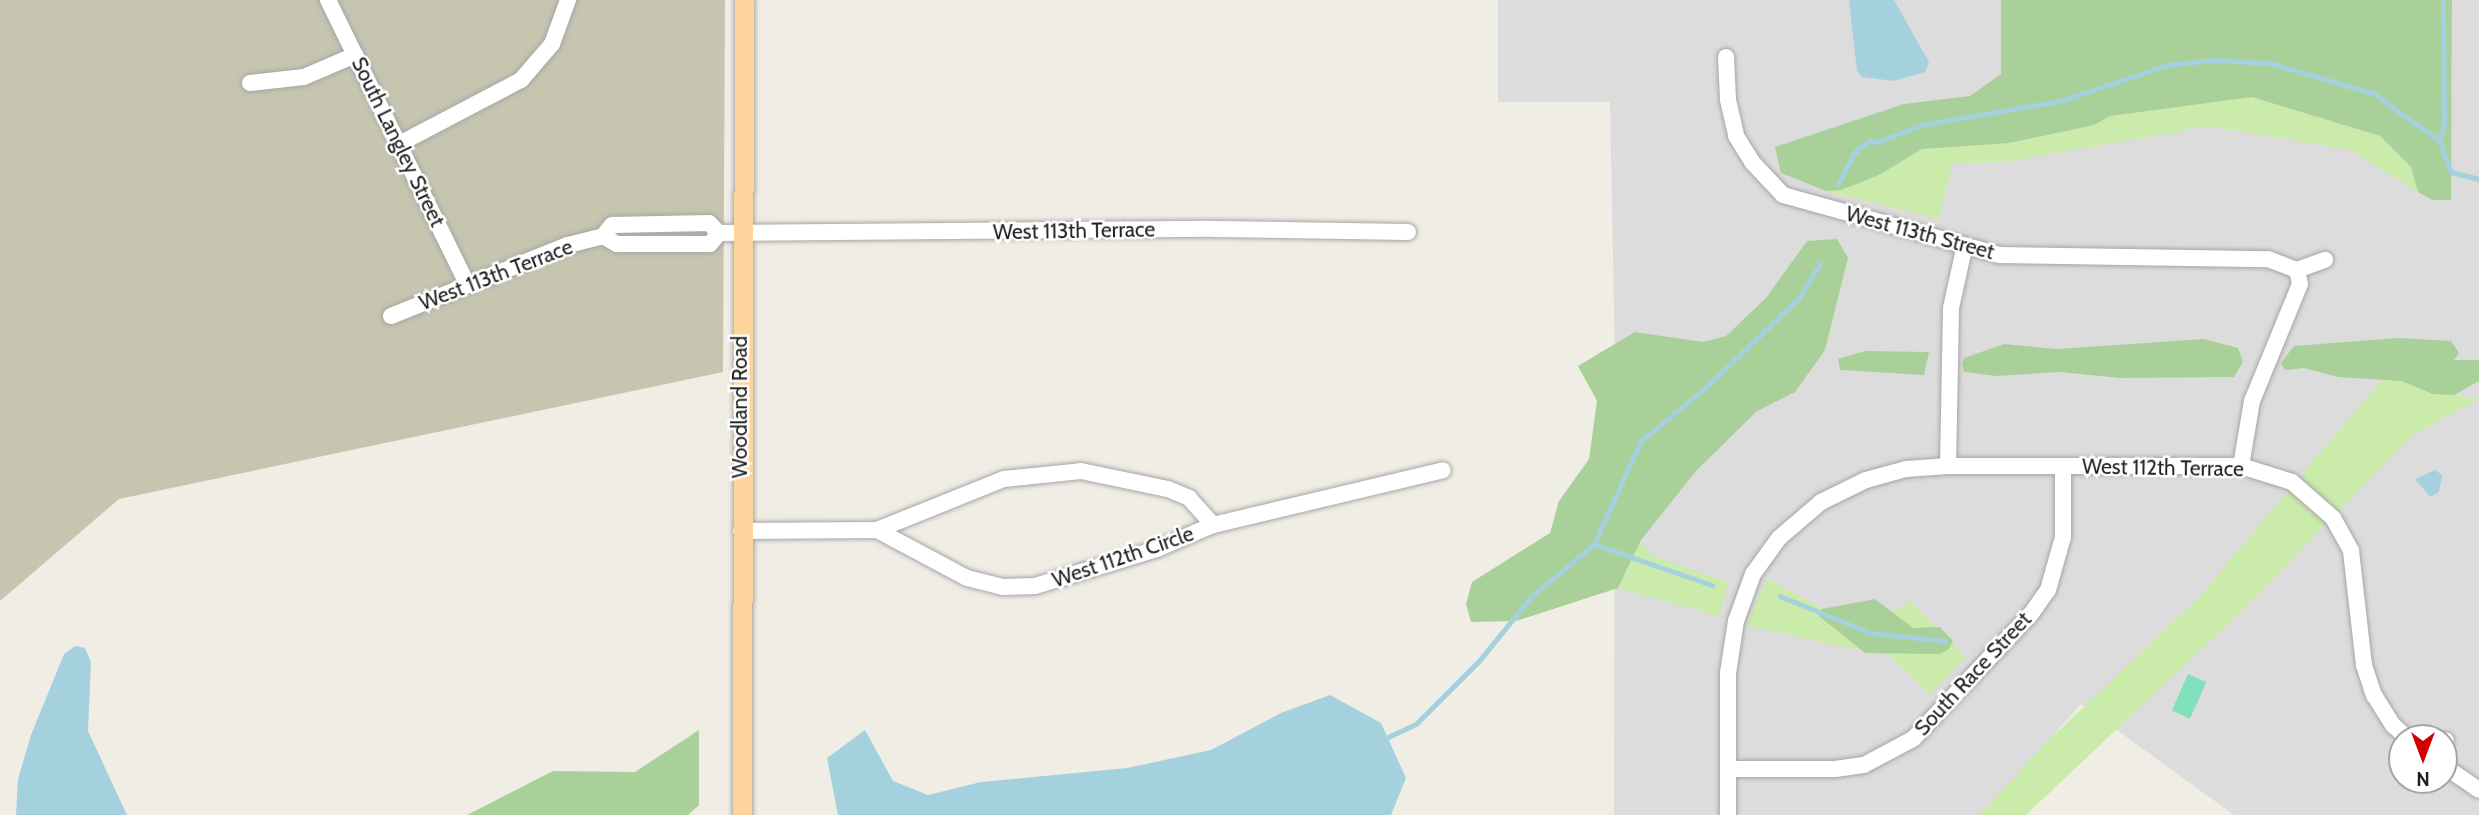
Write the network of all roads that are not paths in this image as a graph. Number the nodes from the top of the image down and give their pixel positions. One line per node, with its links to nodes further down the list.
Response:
1 (328, 0): 4 (street, South Langley Street)
2 (568, 0): 7 (street)
3 (744, 0): 10 (main road, Woodland Road)
4 (355, 55): 6 (street); 7 (street, South Langley Street)
5 (1726, 57): 12 (street, West 113th Street)
6 (250, 83)
7 (401, 143): 15 (street, South Langley Street)
8 (1408, 232): 10 (street, West 113th Terrace)
9 (719, 233): 10 (street, West 113th Terrace); 11 (street); 11 (street, West 113th Terrace)
10 (740, 233): 23 (main road, Woodland Road)
11 (603, 236): 15 (street, West 113th Terrace)
12 (1964, 248): 14 (street, West 113th Street); 17 (street)
13 (2325, 260): 14 (street)
14 (2297, 270): 19 (street)
15 (467, 284): 16 (street, West 113th Terrace)
16 (391, 316)
17 (1948, 466): 18 (street, West 112th Terrace); 25 (street, West 112th Terrace)
18 (2063, 466): 19 (street, West 112th Terrace); 25 (street, South Race Street)
19 (2241, 466): 24 (street, West 112th Terrace)
20 (1443, 470): 21 (street, West 112th Circle)
21 (1213, 525): 22 (street, West 112th Circle); 22 (street, West 112th Circle)
22 (877, 530): 23 (street, West 112th Circle)
23 (741, 531): 28 (main road, Woodland Road)
24 (2396, 724)
25 (1728, 769): 29 (street, West 112th Terrace)
26 (2458, 776): 27 (street)
27 (2479, 790)
28 (742, 815)
29 (1728, 815)

